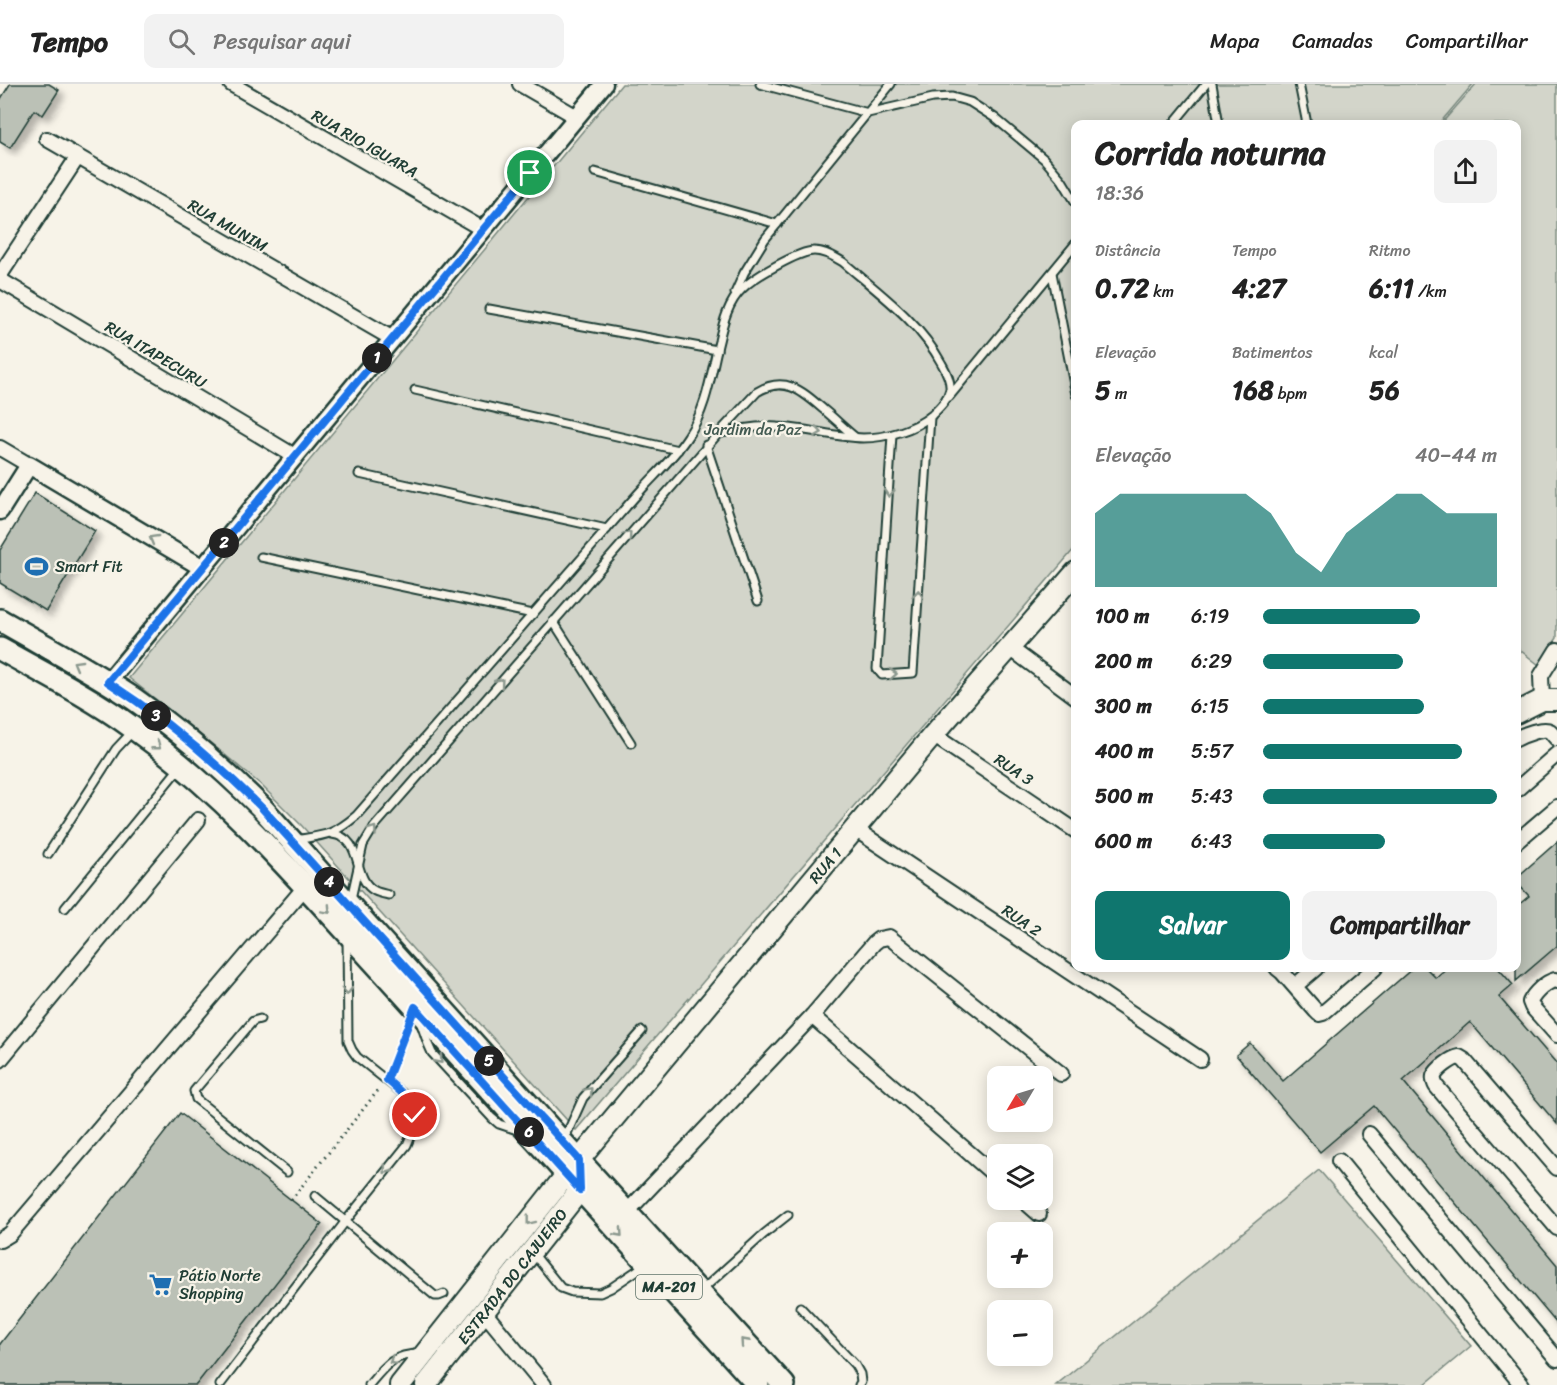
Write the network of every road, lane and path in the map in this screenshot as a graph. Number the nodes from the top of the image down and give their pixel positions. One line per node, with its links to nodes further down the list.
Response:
1 (231, 84): 19 (street, RUA RIO IGUARA)
2 (520, 84): 10 (street)
3 (604, 84): 10 (street)
4 (760, 84): 9 (lane)
5 (891, 84): 9 (lane)
6 (1206, 84): 11 (lane)
7 (1212, 84): 12 (lane)
8 (1299, 84): 13 (lane)
9 (868, 113): 17 (lane); 18 (lane)
10 (577, 117): 19 (street)
11 (1176, 120)
12 (1218, 120)
13 (1306, 120)
14 (47, 140): 15 (street, RUA MUNIM)
15 (77, 158): 22 (street); 26 (street, RUA MUNIM)
16 (595, 172): 18 (lane)
17 (1071, 195)
18 (777, 224): 24 (lane)
19 (484, 230): 26 (street)
20 (1071, 249): 21 (lane)
21 (1052, 273): 28 (lane); 30 (lane)
22 (0, 275)
23 (0, 280): 38 (street, RUA ITAPECURU)
24 (731, 303): 27 (lane); 30 (lane)
25 (489, 309): 27 (lane)
26 (393, 339): 38 (street)
27 (717, 350): 37 (lane)
28 (1071, 369)
29 (415, 390): 37 (lane)
30 (941, 405): 31 (lane)
31 (930, 417): 33 (lane); 33 (lane, one-way to 31)
32 (718, 434): 34 (lane, one-way to 34); 34 (lane); 35 (lane)
33 (892, 435): 34 (lane)
34 (855, 437)
35 (706, 445): 46 (lane); 49 (lane, one-way to 35)
36 (0, 448): 39 (street)
37 (678, 450): 42 (lane)
38 (296, 457): 44 (street)
39 (29, 465): 41 (street); 44 (street, one-way to 39)
40 (359, 474): 42 (lane)
41 (0, 511)
42 (607, 529): 47 (lane)
43 (261, 556): 47 (lane)
44 (203, 568): 53 (street)
45 (1071, 578): 50 (main road, RUA 1)
46 (758, 601)
47 (533, 614): 69 (lane)
48 (0, 620): 53 (main road, MA-201, one-way to 48)
49 (553, 621): 61 (lane); 73 (lane, one-way to 49)
50 (1010, 648): 54 (street); 58 (main road, RUA 1)
51 (0, 649): 57 (main road, MA-201)
52 (1557, 650): 55 (street)
53 (108, 682): 71 (main road, MA-201)
54 (1071, 693)
55 (1549, 700): 56 (main road)
56 (1521, 711)
57 (135, 729): 63 (main road, MA-201, one-way to 63); 72 (lane)
58 (933, 735): 67 (street, RUA 3); 68 (main road, RUA 1)
59 (1521, 736): 60 (street)
60 (1557, 739)
61 (631, 743)
62 (1557, 754): 64 (street)
63 (181, 765): 74 (main road, MA-201); 77 (lane)
64 (1521, 786)
65 (1557, 807): 70 (street)
66 (198, 820): 89 (street)
67 (1071, 828)
68 (855, 829): 88 (street, RUA 2); 98 (main road, RUA 1)
69 (327, 835): 71 (lane); 73 (lane)
70 (1521, 838)
71 (291, 840): 76 (main road, MA-201)
72 (48, 854)
73 (358, 862): 75 (lane); 76 (lane)
74 (306, 887): 78 (main road, MA-201, one-way to 78); 107 (street)
75 (389, 894)
76 (350, 905): 93 (main road, MA-201)
77 (65, 908)
78 (347, 932): 83 (main road, MA-201); 91 (lane, one-way to 91)
79 (1303, 972): 81 (street)
80 (1370, 972): 81 (street)
81 (1286, 977)
82 (1557, 981): 87 (street)
83 (415, 1007): 91 (path); 98 (main road, MA-201, one-way to 98)
84 (812, 1016): 90 (street); 95 (street); 102 (street)
85 (260, 1019): 97 (lane)
86 (642, 1031): 93 (lane, one-way to 86)
87 (1557, 1035)
88 (1200, 1059)
89 (0, 1060)
90 (1061, 1074)
91 (387, 1080): 100 (path); 105 (lane, one-way to 105)
92 (1369, 1134): 115 (street)
93 (563, 1143): 98 (main road, MA-201)
94 (1339, 1161): 125 (street)
95 (987, 1168)
96 (1557, 1168): 106 (street)
97 (287, 1172)
98 (575, 1175): 102 (main road, MA-201); 108 (main road, ESTRADA DO CAJUEIRO); 109 (main road, MA-201, one-way to 109); 114 (main road, ESTRADA DO CAJUEIRO, one-way to 114)
99 (315, 1196): 105 (lane)
100 (291, 1200)
101 (1034, 1210): 103 (street)
102 (626, 1213): 110 (main road, MA-201)
103 (1039, 1214)
104 (788, 1215): 110 (lane)
105 (345, 1222): 111 (lane); 117 (lane)
106 (1557, 1228)
107 (0, 1240)
108 (531, 1251): 109 (lane); 113 (main road, ESTRADA DO CAJUEIRO)
109 (647, 1264): 122 (main road, MA-201)
110 (699, 1293): 123 (main road, MA-201, one-way to 110)
111 (444, 1294)
112 (800, 1307): 124 (lane)
113 (484, 1312): 116 (main road, ESTRADA DO CAJUEIRO); 121 (street)
114 (425, 1354): 116 (main road); 118 (lane, one-way to 118); 119 (main road, ESTRADA DO CAJUEIRO)
115 (1557, 1359)
116 (441, 1367): 120 (main road, ESTRADA DO CAJUEIRO)
117 (220, 1385)
118 (369, 1385)
119 (400, 1385)
120 (426, 1385)
121 (544, 1385)
122 (758, 1385)
123 (784, 1385)
124 (859, 1385)
125 (1522, 1385)

